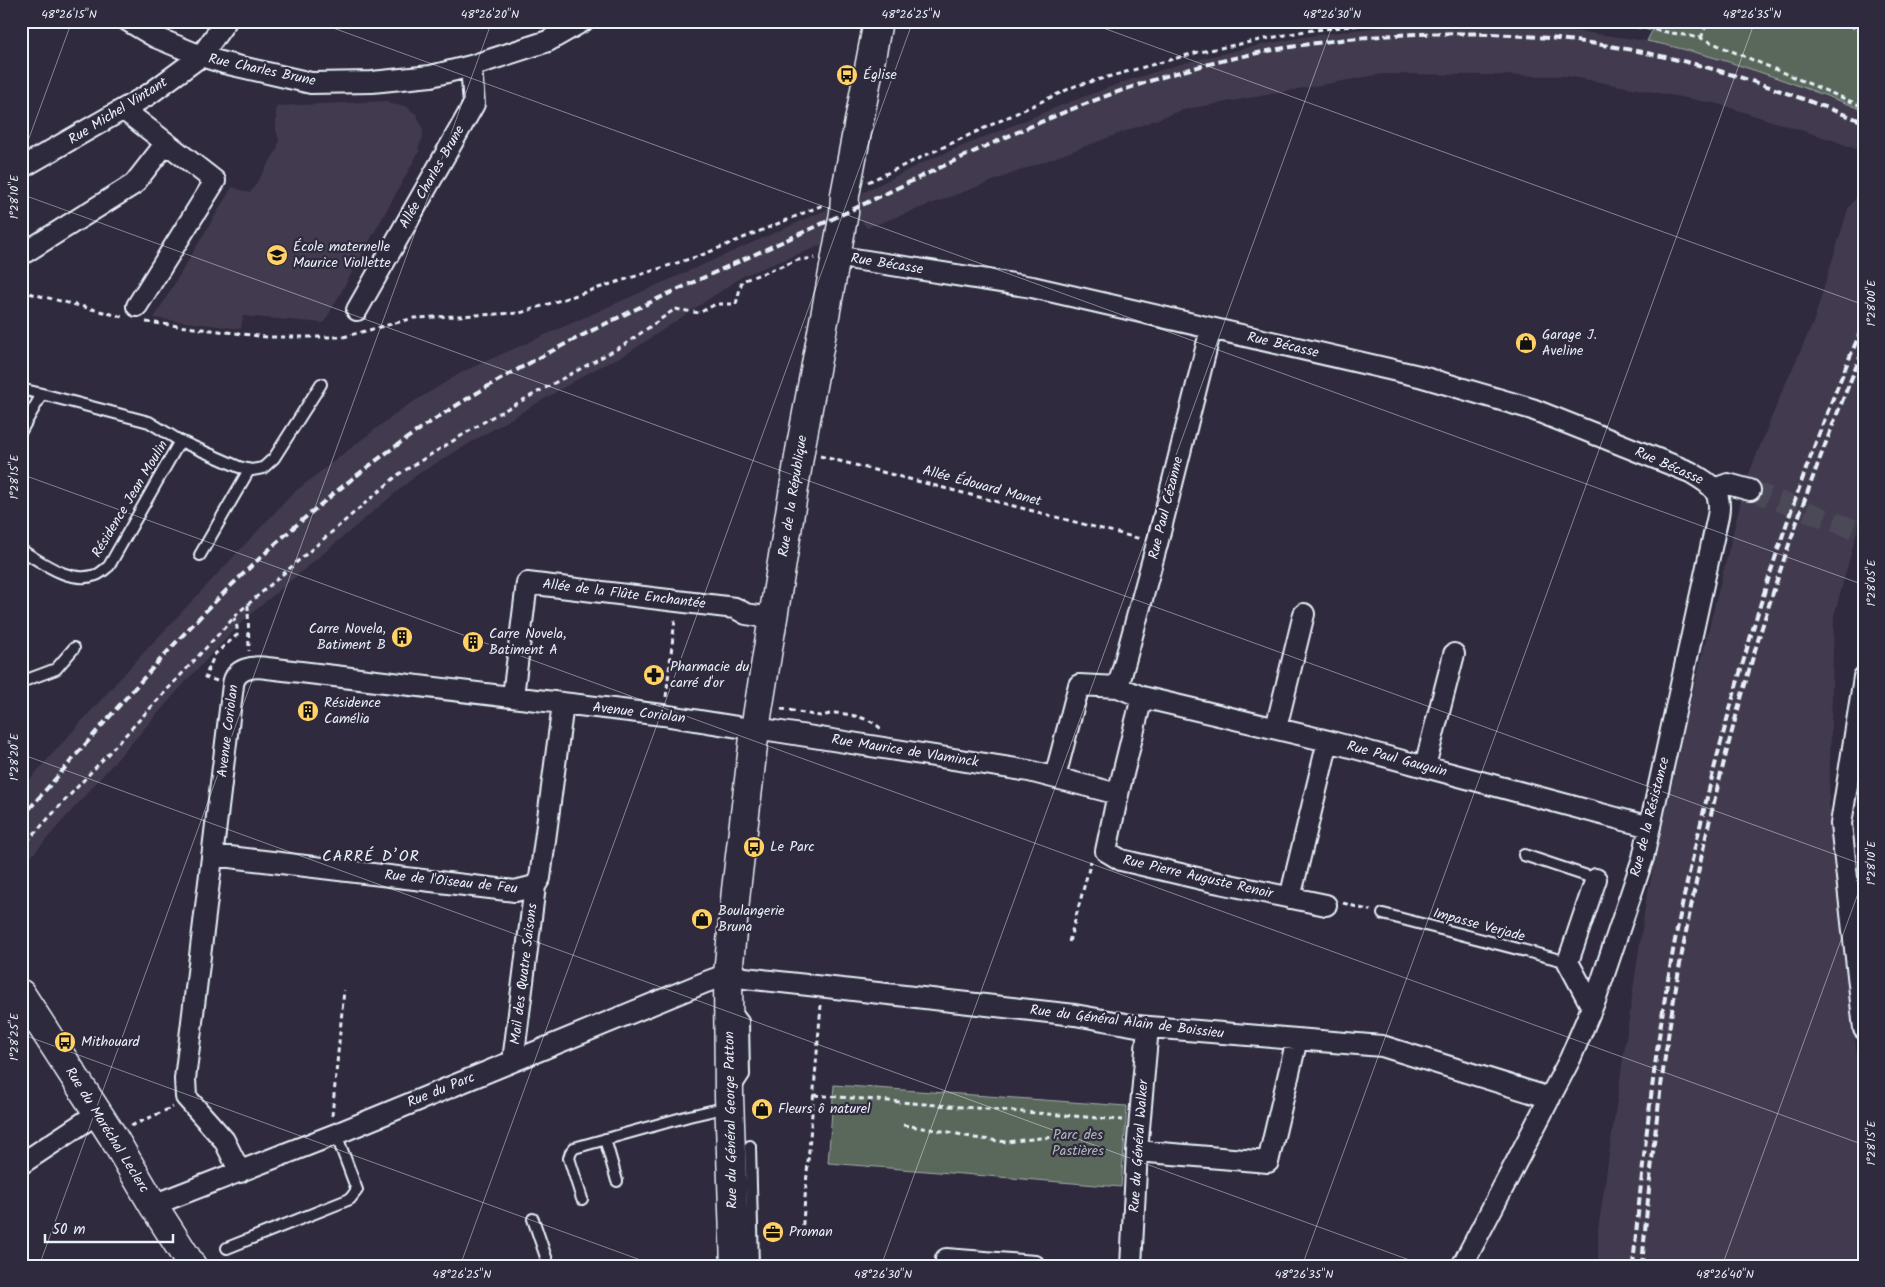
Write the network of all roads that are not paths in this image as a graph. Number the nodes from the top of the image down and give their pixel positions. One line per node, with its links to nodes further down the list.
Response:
1 (128, 21): 5 (street, Rue Charles Brune)
2 (226, 21): 5 (street, Rue Michel Vintant)
3 (583, 21): 6 (street, Rue Charles Brune)
4 (878, 21): 11 (main road, Rue de la République)
5 (201, 56): 6 (street, Rue Charles Brune); 7 (street, Rue Michel Vintant)
6 (471, 66): 12 (street, Allée Charles Brune)
7 (124, 110): 8 (street); 9 (street, Rue Michel Vintant)
8 (166, 142): 10 (street); 13 (street)
9 (21, 168)
10 (21, 255)
11 (836, 256): 14 (street, Rue Bécasse); 26 (main road, Rue de la République)
12 (357, 310)
13 (135, 315)
14 (1211, 329): 21 (street, Rue Bécasse); 31 (street, Rue Paul Cézanne)
15 (321, 384): 20 (lane)
16 (21, 389): 17 (lane, Résidence Jean Moulin)
17 (42, 394): 18 (lane); 19 (lane, Résidence Jean Moulin)
18 (21, 432)
19 (180, 441): 20 (lane, Résidence Jean Moulin); 23 (lane, Résidence Jean Moulin)
20 (249, 470): 24 (lane)
21 (1714, 489): 22 (street); 41 (street, Rue de la Résistance)
22 (1750, 490)
23 (21, 550)
24 (200, 555)
25 (1304, 614): 36 (street)
26 (773, 618): 32 (street, Allée de la Flûte Enchantée); 35 (main road, Rue de la République)
27 (74, 648): 30 (lane)
28 (1454, 654): 38 (street)
29 (1864, 677): 54 (street)
30 (21, 682)
31 (1118, 687): 33 (street, Rue Paul Gauguin); 39 (street, Rue Paul Gauguin)
32 (513, 696): 34 (street, Avenue Coriolan); 42 (street, Avenue Coriolan)
33 (1142, 697): 36 (street, Rue Paul Gauguin); 40 (street, Rue Pierre Auguste Renoir)
34 (563, 704): 35 (street, Avenue Coriolan); 45 (street, Rue de l'Oiseau de Feu)
35 (756, 717): 39 (street, Rue Maurice de Vlaminck); 50 (main road, Rue de la République)
36 (1276, 728): 37 (street, Rue Paul Gauguin)
37 (1328, 741): 38 (street, Rue Paul Gauguin); 46 (street, Rue Pierre Auguste Renoir)
38 (1425, 766): 41 (street, Rue Paul Gauguin)
39 (1062, 780): 40 (street, Rue Maurice de Vlaminck)
40 (1118, 794): 46 (street, Rue Pierre Auguste Renoir)
41 (1650, 827): 52 (street, Rue de la Résistance)
42 (213, 855): 45 (street, Rue de l'Oiseau de Feu); 65 (street, Avenue Coriolan)
43 (1524, 855): 44 (lane)
44 (1596, 879): 49 (street)
45 (535, 886): 56 (street, Mail des Quatre Saisons)
46 (1290, 898): 47 (street, Rue Pierre Auguste Renoir)
47 (1326, 905)
48 (1383, 914): 49 (lane, Impasse Verjade)
49 (1568, 962): 52 (street)
50 (728, 974): 53 (street, Rue du Général Alain de Boissieu); 56 (street, Rue du Parc); 58 (main road, Rue du Général George Patton)
51 (21, 994): 59 (main road, Rue du Maréchal Leclerc)
52 (1592, 1007): 57 (street, Rue de la Résistance)
53 (1148, 1027): 55 (street, Rue du Général Alain de Boissieu); 63 (street, Rue du Général Walker)
54 (1864, 1029)
55 (1297, 1039): 57 (street, Rue du Général Alain de Boissieu); 63 (street)
56 (513, 1061): 60 (street, Rue du Parc)
57 (1550, 1098): 78 (street, Rue de la Résistance)
58 (729, 1102): 61 (lane); 74 (main road, Rue du Général George Patton)
59 (105, 1124): 64 (street); 68 (main road, Rue du Maréchal Leclerc)
60 (336, 1134): 65 (street, Rue du Parc); 70 (lane)
61 (605, 1140): 66 (lane); 67 (lane)
62 (750, 1146): 75 (lane)
63 (1137, 1152): 77 (street, Rue du Général Walker)
64 (21, 1164)
65 (240, 1172): 68 (street, Rue du Parc)
66 (617, 1181)
67 (582, 1198)
68 (153, 1205): 72 (main road, Rue du Maréchal Leclerc)
69 (532, 1219): 73 (lane)
70 (227, 1248)
71 (946, 1259): 76 (street)
72 (192, 1266)
73 (549, 1266)
74 (735, 1266)
75 (753, 1266)
76 (1035, 1266)
77 (1131, 1266)
78 (1462, 1266)

